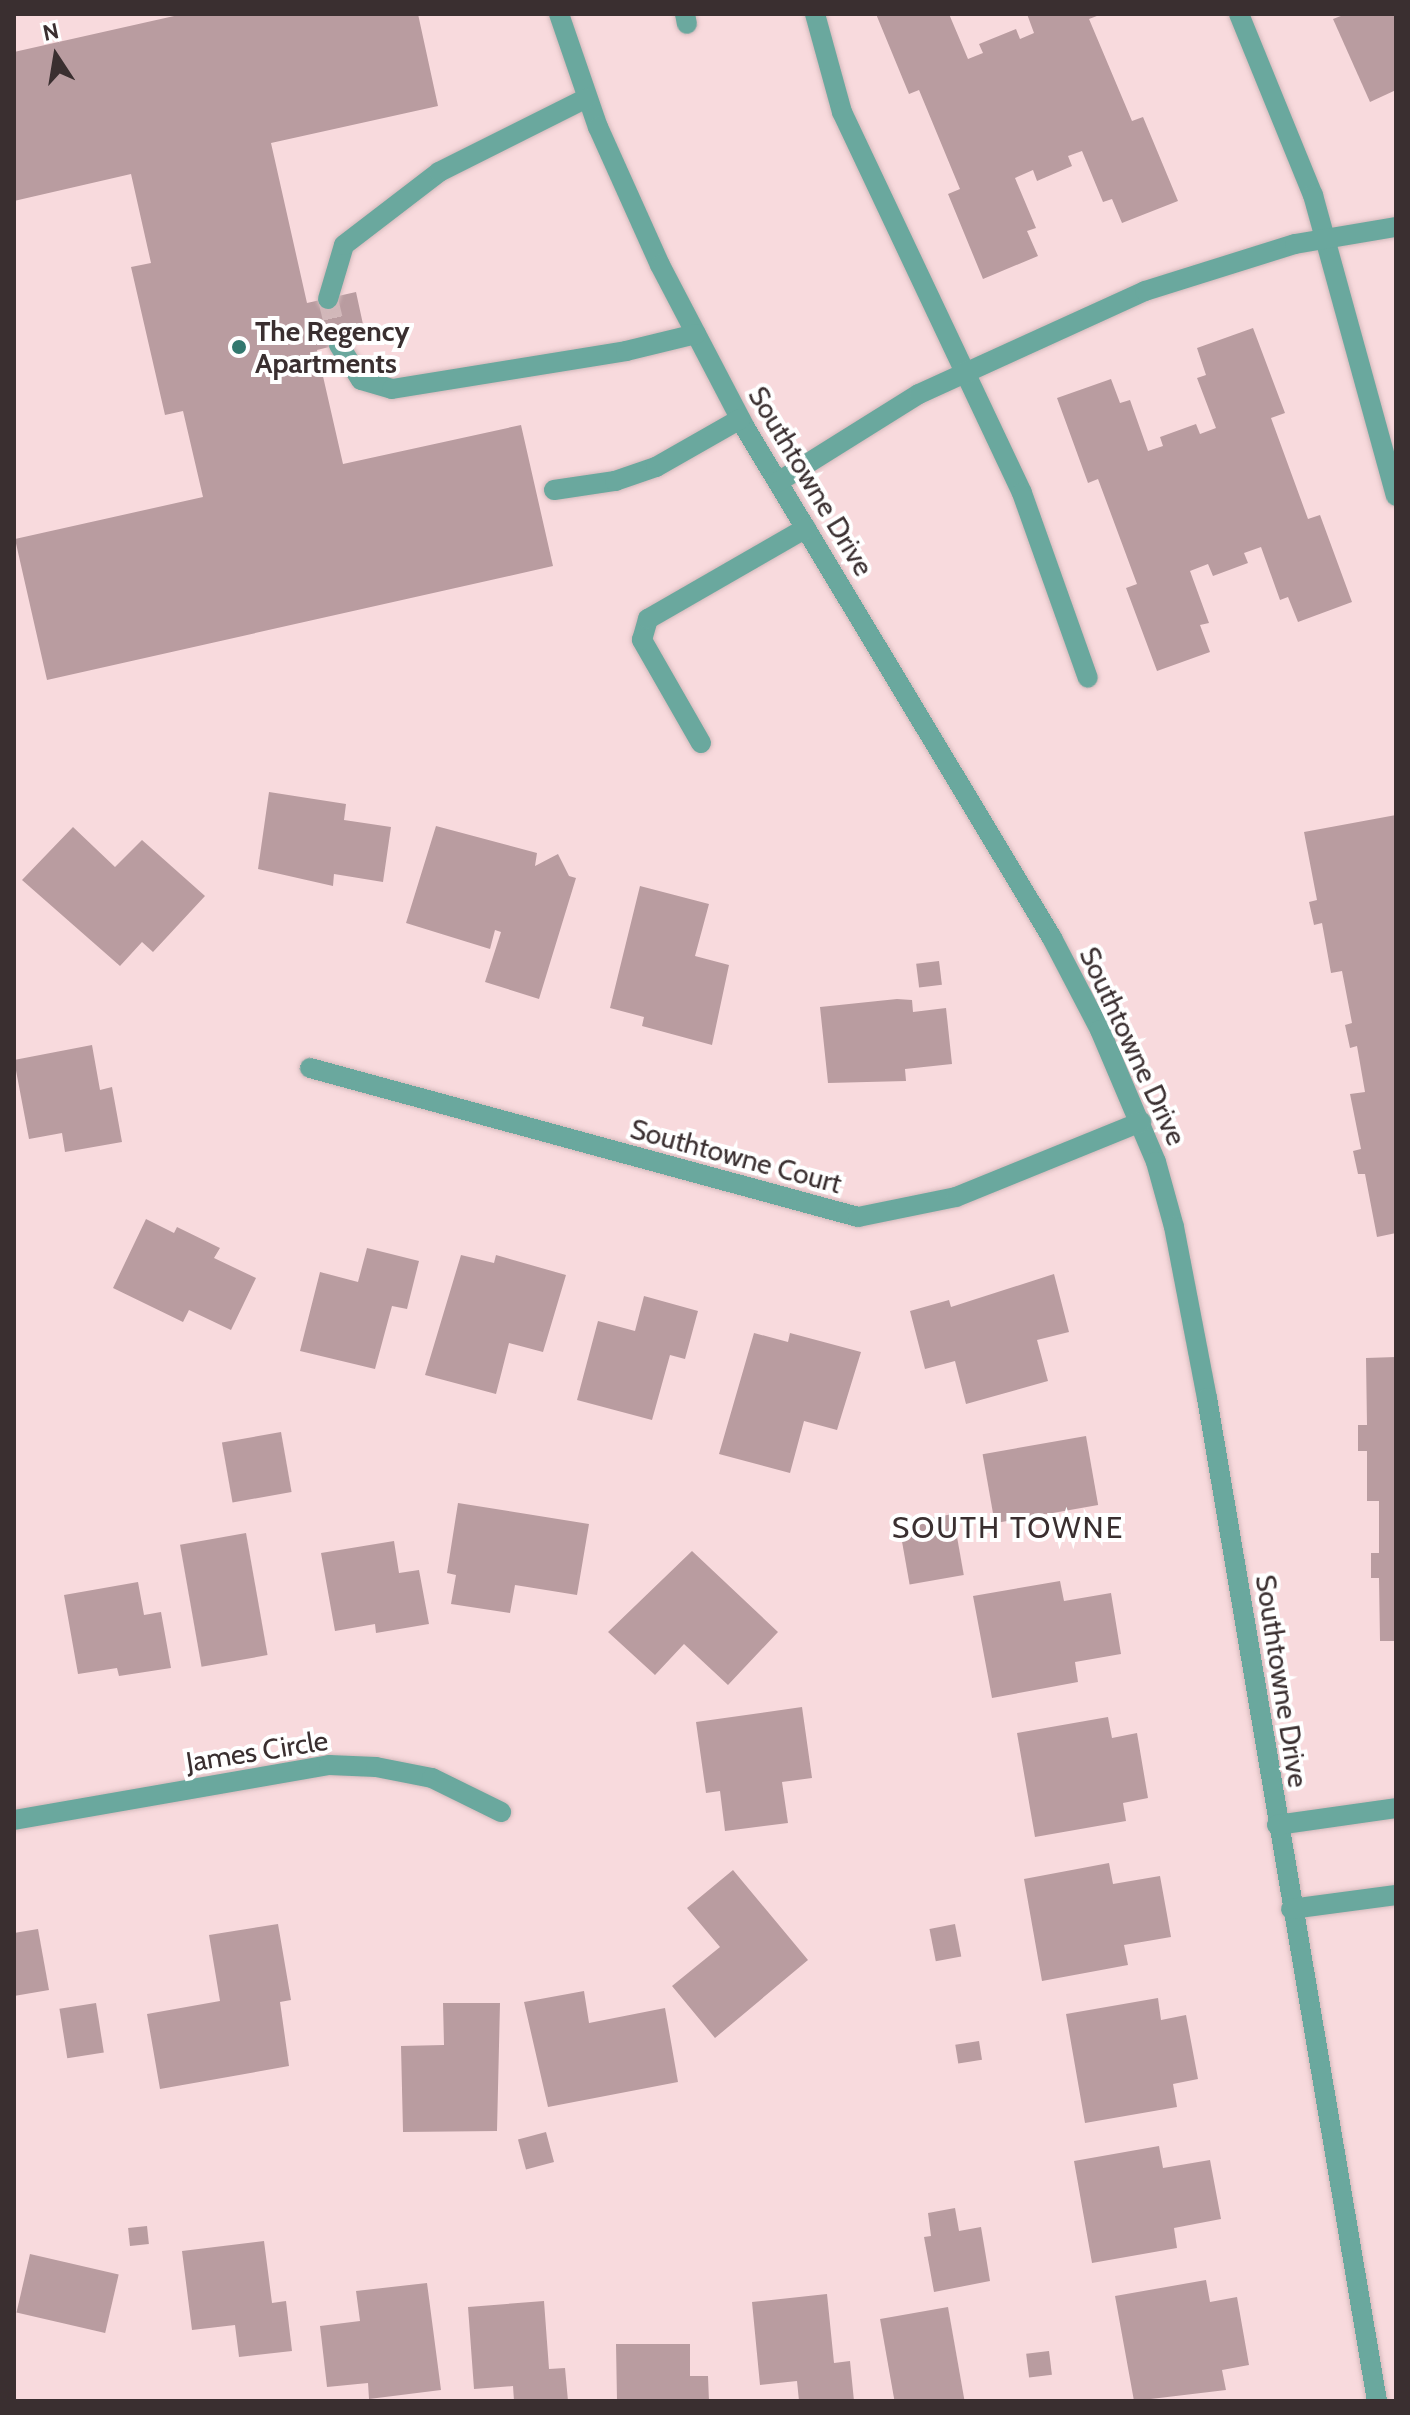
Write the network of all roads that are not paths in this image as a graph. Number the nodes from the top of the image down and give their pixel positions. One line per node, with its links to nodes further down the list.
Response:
1 (559, 14): 4 (street, Southtowne Drive)
2 (815, 14): 10 (street)
3 (1239, 14): 6 (street)
4 (587, 98): 7 (street); 8 (street, Southtowne Drive)
5 (1396, 227): 6 (street)
6 (1327, 237): 10 (street); 14 (street)
7 (328, 299)
8 (696, 334): 9 (street); 11 (street, Southtowne Drive)
9 (339, 345)
10 (964, 371): 12 (street); 16 (street)
11 (740, 419): 12 (street, Southtowne Drive); 13 (street)
12 (778, 482): 15 (street, Southtowne Drive)
13 (554, 490)
14 (1396, 496)
15 (806, 528): 17 (street); 19 (street, Southtowne Drive)
16 (1088, 678)
17 (701, 743)
18 (310, 1068): 19 (street, Southtowne Court)
19 (1141, 1122): 23 (street, Southtowne Drive)
20 (1396, 1808): 23 (street)
21 (501, 1812): 22 (street, James Circle)
22 (14, 1820)
23 (1277, 1825): 25 (street, Southtowne Drive)
24 (1396, 1895): 25 (street)
25 (1291, 1909): 26 (street, Southtowne Drive)
26 (1377, 2401)

